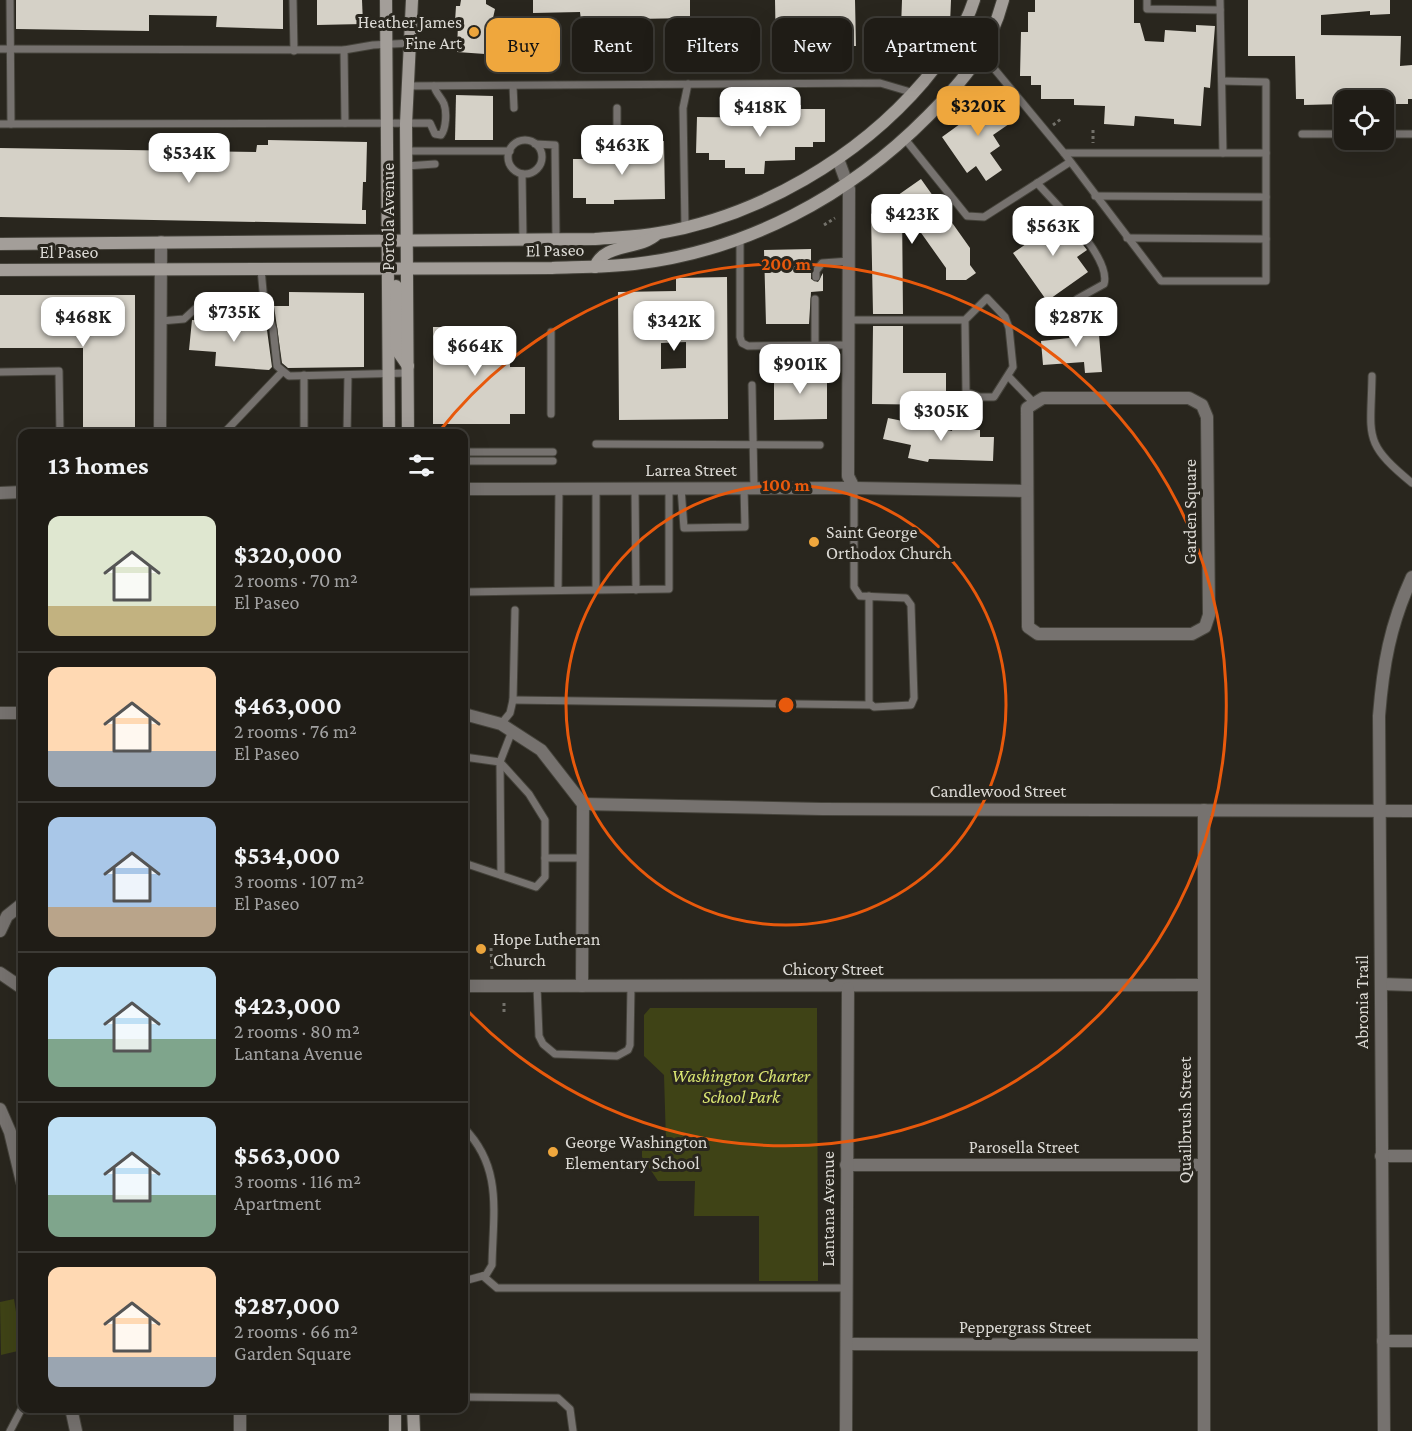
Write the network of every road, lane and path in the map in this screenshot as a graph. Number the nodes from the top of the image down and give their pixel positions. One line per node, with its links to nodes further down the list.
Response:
1 (10, 0): 14 (lane)
2 (293, 0): 16 (lane)
3 (386, 0): 12 (street, Portola Avenue)
4 (412, 0): 11 (street, Portola Avenue)
5 (974, 0): 24 (street, El Paseo)
6 (1003, 0): 10 (street, El Paseo)
7 (1148, 0): 9 (lane)
8 (1220, 0): 9 (lane)
9 (1220, 10): 19 (lane)
10 (998, 18)
11 (412, 43): 12 (lane); 21 (street, Portola Avenue)
12 (386, 44): 15 (lane); 31 (street, Portola Avenue)
13 (0, 49): 14 (lane)
14 (11, 49): 16 (lane); 29 (lane)
15 (344, 50): 16 (lane); 27 (lane)
16 (294, 51)
17 (967, 72): 36 (street, El Paseo)
18 (997, 72): 41 (lane)
19 (1222, 81): 42 (lane); 43 (lane)
20 (688, 84): 23 (lane); 24 (lane); 53 (lane)
21 (406, 86): 22 (lane); 30 (street, Portola Avenue)
22 (434, 86): 23 (lane); 30 (lane)
23 (513, 86): 25 (lane)
24 (914, 93): 44 (street, El Paseo)
25 (514, 108)
26 (617, 108): 38 (lane)
27 (345, 123): 29 (lane); 31 (lane)
28 (0, 124): 29 (lane)
29 (11, 124)
30 (406, 124): 31 (lane); 39 (street, Portola Avenue)
31 (387, 127): 39 (street); 61 (street, Portola Avenue)
32 (1302, 134): 33 (lane)
33 (1334, 134)
34 (1394, 134): 35 (lane)
35 (1412, 134)
36 (905, 139): 49 (street, El Paseo); 50 (lane)
37 (535, 144): 40 (lane); 48 (lane); 59 (lane)
38 (617, 144)
39 (406, 151): 40 (lane); 47 (street, Portola Avenue)
40 (510, 151): 48 (lane)
41 (1064, 153): 42 (lane); 45 (lane)
42 (1223, 153): 43 (lane)
43 (1266, 153): 52 (lane)
44 (837, 159): 49 (street); 53 (street, El Paseo)
45 (1071, 162): 50 (lane); 51 (lane)
46 (435, 164): 47 (lane)
47 (406, 166): 61 (street, Portola Avenue)
48 (522, 174): 58 (lane)
49 (849, 183): 57 (street, El Paseo); 63 (street)
50 (1037, 183): 71 (lane)
51 (1095, 196): 52 (lane); 55 (lane)
52 (1266, 197): 56 (lane)
53 (685, 228): 54 (street, El Paseo)
54 (658, 234): 59 (street, El Paseo); 65 (street)
55 (1127, 237): 56 (lane); 56 (lane)
56 (1266, 238)
57 (740, 239): 65 (street, El Paseo); 77 (lane)
58 (523, 240): 59 (street, El Paseo); 61 (street, El Paseo)
59 (556, 240)
60 (161, 242): 61 (street, El Paseo); 62 (street, El Paseo); 68 (street)
61 (394, 243): 64 (street, Portola Avenue); 64 (street, Portola Avenue)
62 (0, 244)
63 (850, 261): 69 (lane); 73 (street)
64 (399, 266): 65 (street, El Paseo); 66 (street, El Paseo); 79 (street, Portola Avenue); 82 (street, Portola Avenue)
65 (595, 267)
66 (261, 269): 68 (street, El Paseo); 72 (lane)
67 (0, 270): 68 (street, El Paseo)
68 (161, 270): 75 (street)
69 (816, 277)
70 (815, 299): 77 (lane)
71 (1077, 299)
72 (264, 302): 75 (lane); 81 (lane)
73 (849, 320): 74 (lane); 78 (street)
74 (965, 320): 86 (lane); 86 (lane)
75 (161, 321): 91 (street)
76 (550, 332): 89 (lane)
77 (815, 345): 78 (lane)
78 (849, 345): 108 (street)
79 (408, 369): 82 (lane); 96 (street, Portola Avenue)
80 (0, 372): 90 (lane)
81 (282, 372): 83 (lane); 92 (lane)
82 (388, 374): 84 (lane); 95 (street, Portola Avenue)
83 (304, 375): 84 (lane); 93 (lane)
84 (348, 375): 94 (lane)
85 (1372, 376): 104 (lane)
86 (1009, 377): 88 (lane)
87 (752, 385): 98 (lane)
88 (1033, 402): 112 (street, Garden Square); 112 (street, Garden Square)
89 (550, 414)
90 (60, 429)
91 (160, 429)
92 (228, 429)
93 (304, 429)
94 (348, 429)
95 (389, 429)
96 (408, 429)
97 (596, 444): 98 (lane)
98 (753, 445): 99 (lane); 107 (lane)
99 (820, 445)
100 (468, 452): 101 (lane)
101 (553, 452)
102 (468, 461): 103 (lane)
103 (553, 461)
104 (1412, 483)
105 (635, 488): 106 (street, Larrea Street); 111 (street, Larrea Street); 118 (lane)
106 (675, 488): 107 (street, Larrea Street); 107 (lane); 118 (lane)
107 (749, 488): 108 (street, Larrea Street)
108 (854, 488): 112 (street, Larrea Street); 120 (lane)
109 (468, 489): 110 (street, Larrea Street)
110 (559, 489): 111 (street, Larrea Street); 116 (lane)
111 (596, 489): 117 (lane)
112 (1027, 491)
113 (18, 492): 114 (street)
114 (0, 493)
115 (1412, 578): 133 (street, Abronia Trail)
116 (558, 590): 117 (lane); 119 (lane)
117 (596, 590): 118 (lane)
118 (636, 590)
119 (468, 592)
120 (869, 596): 123 (lane); 123 (lane)
121 (515, 610): 122 (lane)
122 (513, 700): 123 (lane); 127 (lane)
123 (871, 705)
124 (0, 713): 125 (street)
125 (18, 713)
126 (468, 715): 127 (street)
127 (501, 724): 128 (street)
128 (512, 731): 130 (lane); 131 (street)
129 (468, 758): 130 (lane)
130 (500, 762): 135 (lane); 138 (lane)
131 (583, 804): 132 (street, Candlewood Street); 136 (street)
132 (1204, 810): 133 (street, Candlewood Street); 146 (street, Quailbrush Street)
133 (1379, 811): 134 (street, Candlewood Street); 144 (street, Abronia Trail)
134 (1412, 811)
135 (545, 858): 136 (lane); 138 (lane)
136 (584, 858): 150 (street)
137 (468, 863): 138 (lane)
138 (501, 875)
139 (18, 907): 140 (street)
140 (0, 931)
141 (491, 948): 142 (path)
142 (492, 970)
143 (0, 973): 145 (street)
144 (1381, 984): 147 (street); 157 (street, Abronia Trail)
145 (18, 985)
146 (1203, 985): 152 (street, Chicory Street); 161 (street, Quailbrush Street)
147 (1412, 985)
148 (468, 986): 149 (street, Chicory Street)
149 (537, 986): 150 (street, Chicory Street); 151 (lane)
150 (582, 986): 151 (street, Chicory Street)
151 (631, 986): 152 (street, Chicory Street)
152 (848, 988): 160 (street, Lantana Avenue)
153 (504, 1002): 154 (path)
154 (504, 1012)
155 (0, 1109): 159 (street)
156 (468, 1132): 162 (lane)
157 (1381, 1156): 158 (street); 165 (street, Abronia Trail)
158 (1412, 1156)
159 (18, 1165)
160 (846, 1165): 161 (street, Parosella Street); 164 (street, Lantana Avenue)
161 (1203, 1165): 168 (street, Quailbrush Street)
162 (483, 1276): 163 (lane); 164 (lane)
163 (468, 1280)
164 (847, 1288): 167 (street, Lantana Avenue)
165 (1383, 1341): 166 (street); 183 (street, Abronia Trail)
166 (1412, 1341)
167 (847, 1344): 168 (street, Peppergrass Street); 181 (street, Lantana Avenue)
168 (1203, 1345): 182 (street, Quailbrush Street)
169 (468, 1397): 180 (lane)
170 (19, 1413): 175 (lane)
171 (72, 1413): 176 (street)
172 (240, 1413): 177 (street)
173 (394, 1413): 178 (street)
174 (413, 1413): 179 (street)
175 (10, 1431)
176 (76, 1431)
177 (240, 1431)
178 (395, 1431)
179 (414, 1431)
180 (573, 1431)
181 (846, 1431)
182 (1204, 1431)
183 (1384, 1431)

